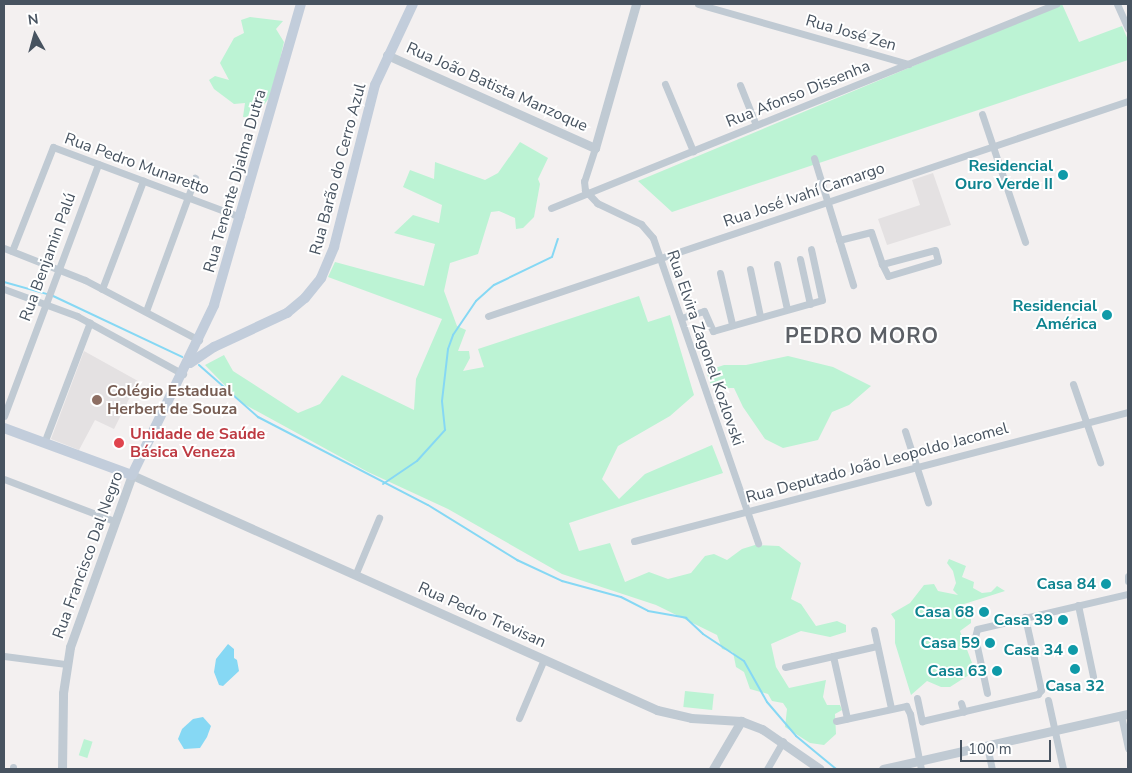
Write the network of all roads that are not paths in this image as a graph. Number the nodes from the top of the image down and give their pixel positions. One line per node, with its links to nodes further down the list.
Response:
1 (301, 4): 26 (main road, Rua Tenente Djalma Dutra)
2 (413, 4): 8 (main road, Rua Barão do Cerro Azul)
3 (636, 4): 16 (street)
4 (698, 4): 9 (street, Rua José Zen)
5 (1056, 4): 9 (street, Rua Afonso Dissenha)
6 (1117, 4): 7 (street)
7 (1128, 29)
8 (387, 55): 16 (street, Rua João Batista Manzoque); 52 (main road, Rua Barão do Cerro Azul)
9 (909, 64): 14 (street, Rua Afonso Dissenha)
10 (665, 84): 17 (street)
11 (740, 85): 14 (street)
12 (1128, 101): 15 (street, Rua José Ivahí Camargo)
13 (982, 114): 15 (street)
14 (756, 125): 17 (street, Rua Afonso Dissenha)
15 (993, 146): 24 (street, Rua José Ivahí Camargo); 28 (street)
16 (594, 148): 22 (street)
17 (693, 151): 22 (street, Rua Afonso Dissenha)
18 (814, 158): 24 (street)
19 (98, 164): 21 (street, Rua Pedro Munaretto); 31 (street, Rua Pedro Munaretto); 36 (street, Rua Benjamin Palú)
20 (195, 178): 23 (street)
21 (143, 181): 23 (street, Rua Pedro Munaretto); 41 (street)
22 (588, 194): 25 (street, Rua Afonso Dissenha); 32 (street, Rua Elvira Zagonel Kozlovski)
23 (188, 197): 26 (street, Rua Pedro Munaretto); 45 (street)
24 (827, 202): 27 (street); 32 (street, Rua José Ivahí Camargo)
25 (551, 208)
26 (240, 217): 51 (main road, Rua Tenente Djalma Dutra)
27 (839, 240): 35 (street); 39 (street)
28 (1025, 242)
29 (4, 248): 31 (street)
30 (811, 249): 43 (street)
31 (12, 251): 36 (street)
32 (660, 258): 46 (street, Rua José Ivahí Camargo); 48 (street, Rua Elvira Zagonel Kozlovski)
33 (800, 259): 43 (street)
34 (777, 264): 44 (street)
35 (882, 264): 35 (street)
36 (59, 268): 41 (street); 42 (street, Rua Benjamin Palú)
37 (750, 269): 47 (street)
38 (720, 273): 50 (street)
39 (854, 285)
40 (4, 289): 42 (street)
41 (102, 289): 45 (street)
42 (46, 302): 49 (street); 57 (street, Rua Benjamin Palú)
43 (810, 304): 44 (street)
44 (787, 309): 47 (street)
45 (146, 311): 51 (street)
46 (488, 316)
47 (760, 316): 50 (street)
48 (681, 318): 50 (street); 67 (street, Rua Elvira Zagonel Kozlovski)
49 (90, 322): 54 (street); 61 (street)
50 (732, 324)
51 (199, 340): 52 (main road); 53 (main road, Rua Tenente Djalma Dutra)
52 (214, 347): 53 (main road, Rua Barão do Cerro Azul)
53 (188, 364): 54 (main road, Rua Francisco Dal Negro)
54 (183, 374): 64 (main road, Rua Francisco Dal Negro)
55 (1073, 384): 58 (street)
56 (1128, 412): 58 (street, Rua Deputado João Leopoldo Jacomel)
57 (4, 416)
58 (1086, 423): 62 (street); 63 (street, Rua Deputado João Leopoldo Jacomel)
59 (4, 428): 61 (main road)
60 (905, 432): 63 (street)
61 (44, 442): 64 (main road)
62 (1100, 462)
63 (916, 467): 66 (street); 67 (street, Rua Deputado João Leopoldo Jacomel)
64 (132, 475): 69 (street, Rua Francisco Dal Negro); 72 (street, Rua Pedro Trevisan)
65 (4, 479): 69 (street)
66 (928, 502)
67 (747, 511): 70 (street, Rua Deputado João Leopoldo Jacomel); 71 (street, Rua Elvira Zagonel Kozlovski)
68 (379, 518): 72 (street)
69 (114, 521): 83 (street, Rua Francisco Dal Negro)
70 (634, 541)
71 (758, 543)
72 (356, 573): 82 (street, Rua Pedro Trevisan)
73 (1128, 576): 74 (street)
74 (1128, 581)
75 (1128, 594): 76 (street)
76 (1078, 606): 77 (street); 85 (street)
77 (1025, 617): 86 (street); 91 (street)
78 (874, 630): 79 (street)
79 (877, 646): 81 (street); 90 (street)
80 (4, 656): 83 (street)
81 (833, 656): 84 (street); 94 (street)
82 (544, 659): 93 (street); 95 (street, Rua Pedro Trevisan)
83 (66, 664): 102 (street, Rua Francisco Dal Negro)
84 (786, 667)
85 (1093, 676)
86 (987, 694)
87 (917, 698): 91 (street)
88 (1048, 700): 97 (street)
89 (961, 703): 91 (street)
90 (892, 708): 94 (street); 101 (street)
91 (964, 712)
92 (1125, 714): 97 (street); 100 (street)
93 (519, 718)
94 (847, 718): 96 (street)
95 (740, 721): 98 (street, Rua Pedro Trevisan); 103 (street)
96 (836, 721)
97 (1055, 730): 99 (street); 108 (street)
98 (783, 741): 104 (street); 105 (street, Rua Pedro Trevisan)
99 (987, 746): 101 (street); 107 (street)
100 (1128, 748)
101 (920, 765): 106 (street)
102 (62, 769)
103 (714, 769)
104 (767, 769)
105 (820, 769)
106 (883, 769)
107 (992, 769)
108 (1063, 769)

